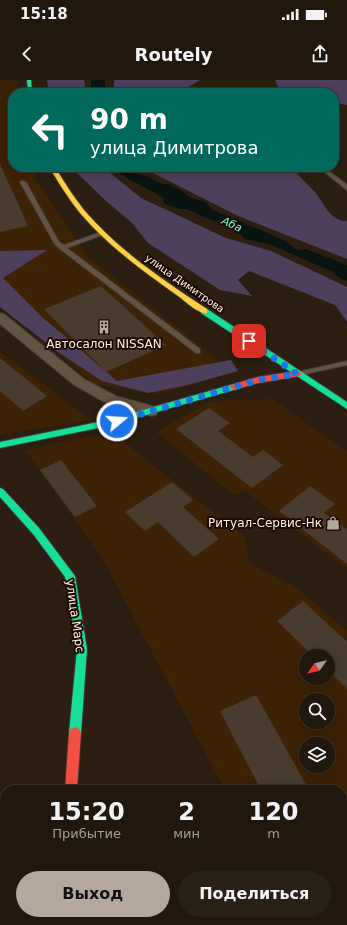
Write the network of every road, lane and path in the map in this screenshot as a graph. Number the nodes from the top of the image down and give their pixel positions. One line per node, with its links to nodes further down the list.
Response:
1 (54, 172): 5 (main road, улица Димитрова)
2 (327, 172): 4 (lane)
3 (23, 182): 6 (lane)
4 (347, 188)
5 (103, 233): 6 (lane); 10 (main road, улица Димитрова)
6 (62, 248): 8 (lane)
7 (0, 317): 12 (street)
8 (198, 351)
9 (347, 363): 10 (lane)
10 (297, 374): 11 (main road, улица Димитрова); 12 (main road)
11 (347, 406)
12 (151, 411): 13 (main road)
13 (0, 445)
14 (0, 491): 15 (main road, улица Марс)
15 (71, 785)

